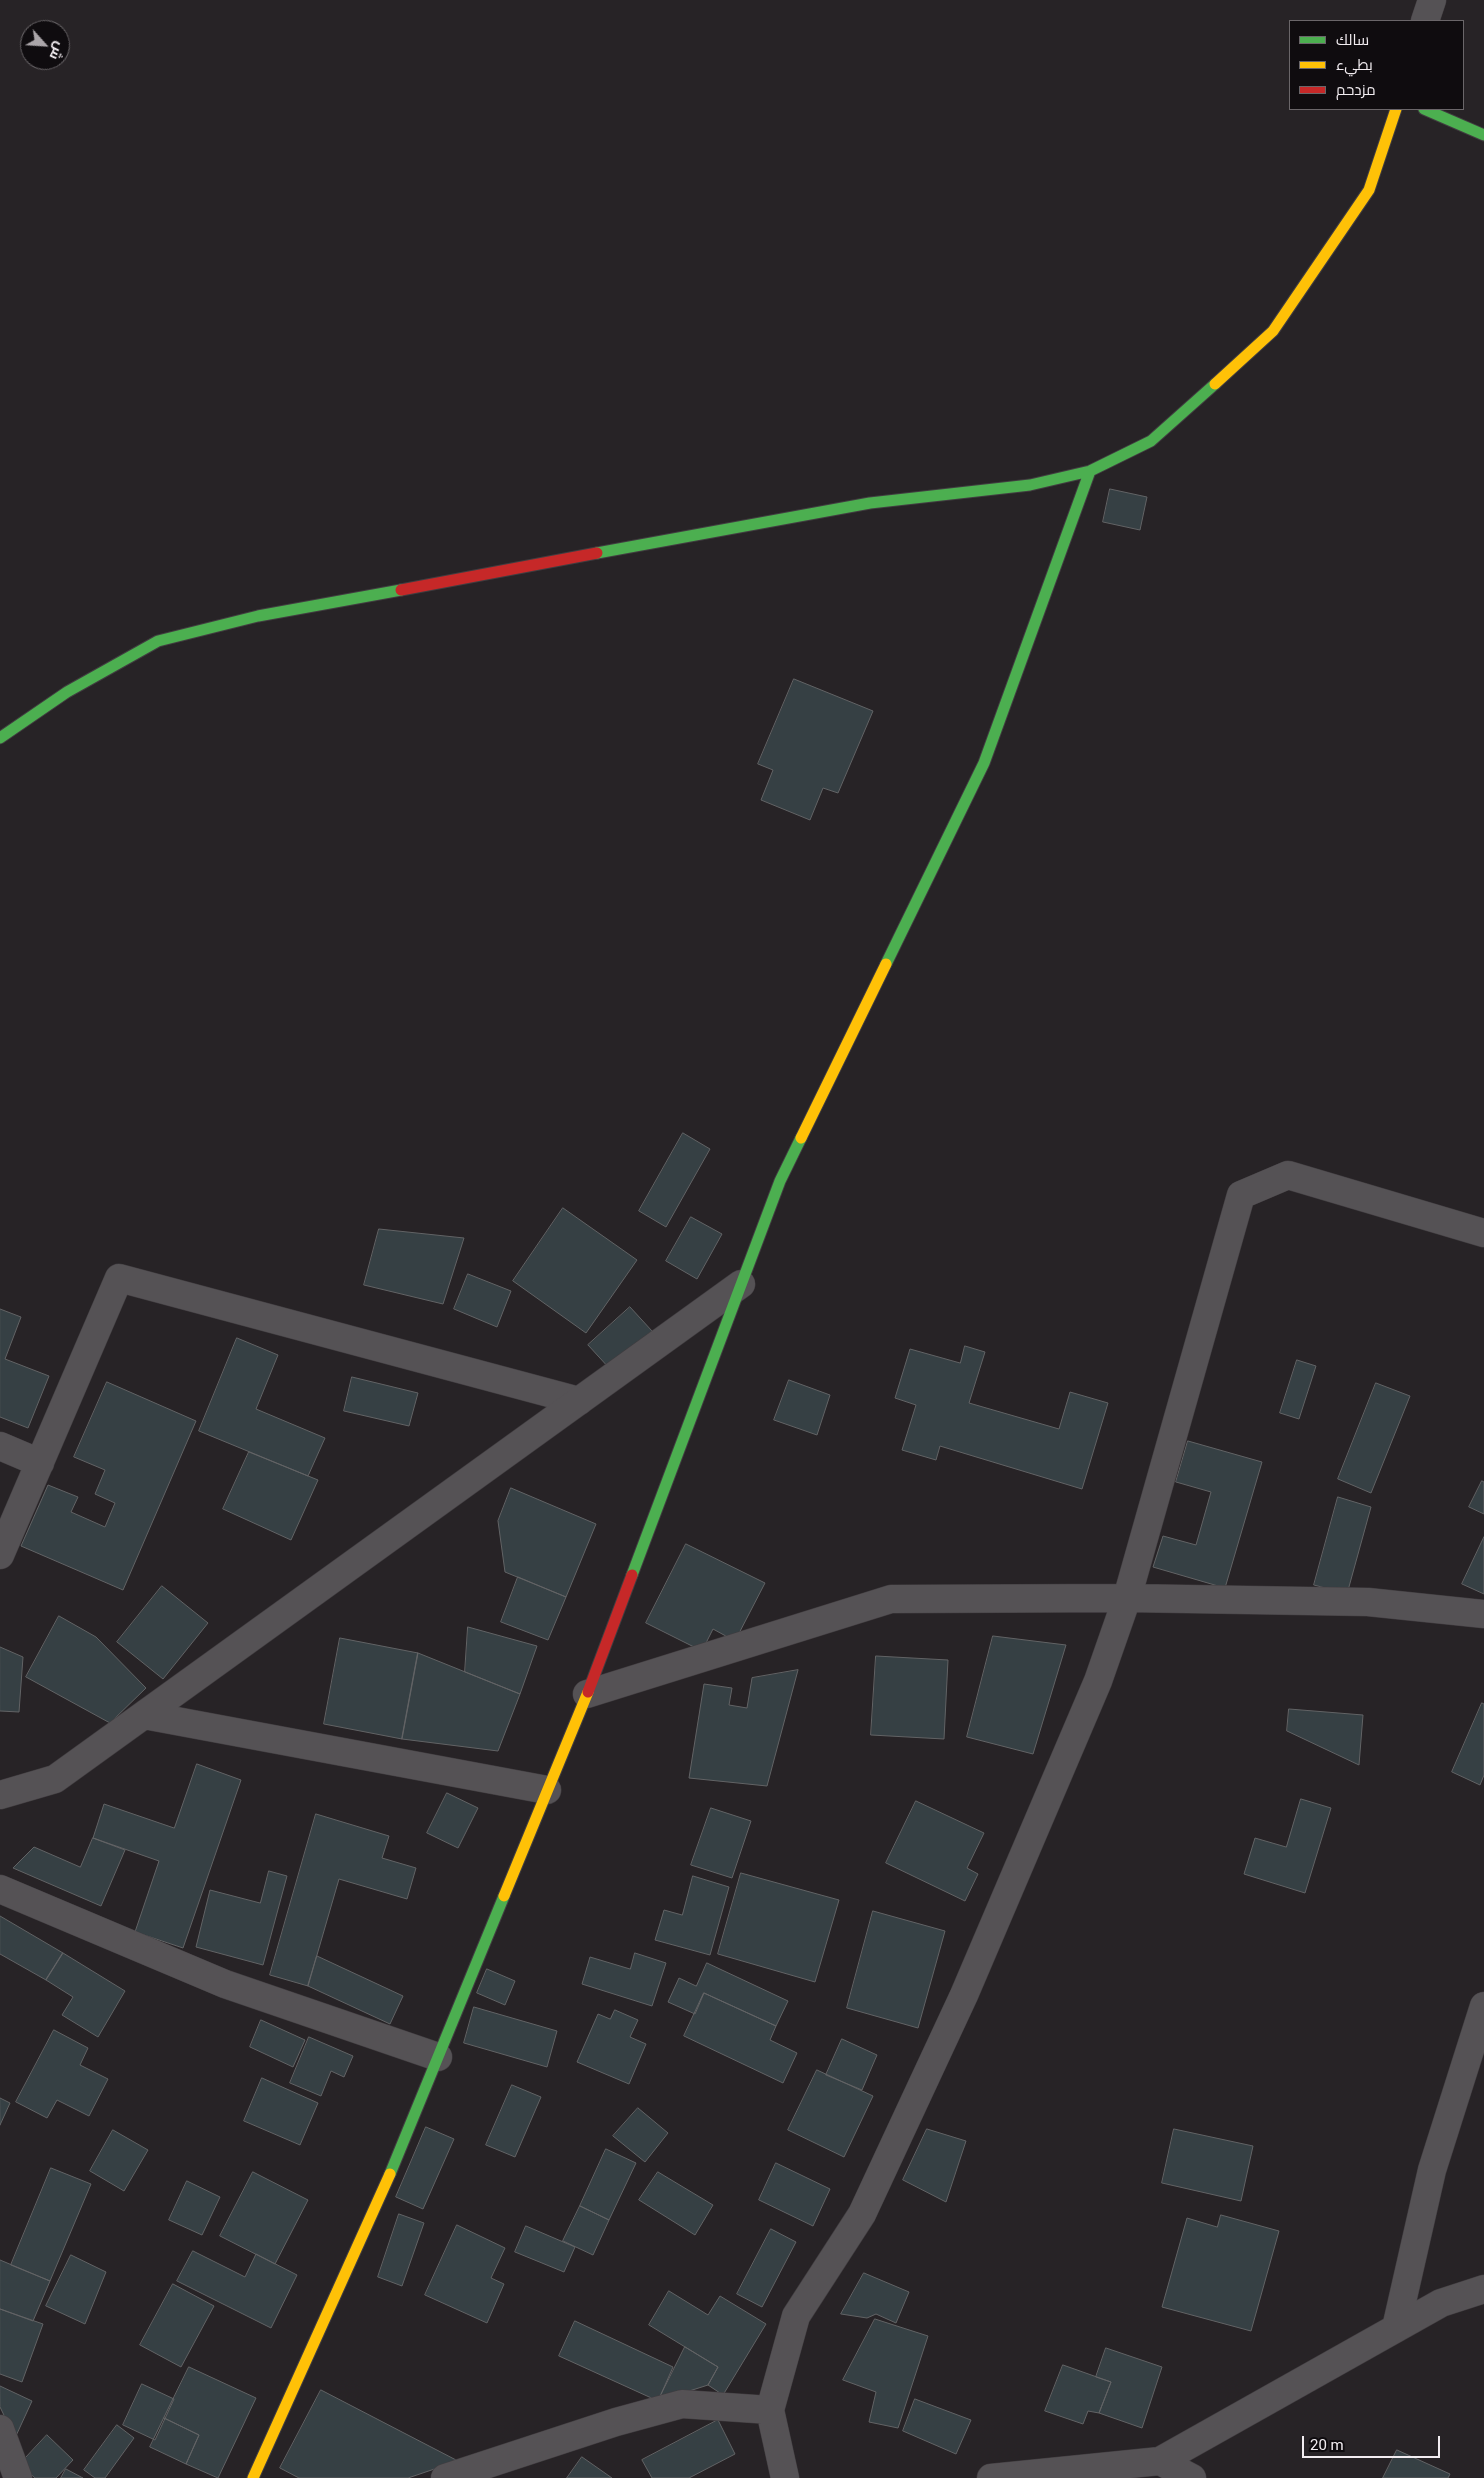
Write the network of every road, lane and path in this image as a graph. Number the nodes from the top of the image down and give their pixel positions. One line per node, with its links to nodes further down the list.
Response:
1 (1432, 0): 2 (street)
2 (1425, 20)
3 (1396, 110): 6 (street)
4 (1426, 110): 5 (street)
5 (1484, 135)
6 (1090, 471): 7 (street); 9 (street)
7 (0, 738)
8 (1484, 1233): 14 (street)
9 (741, 1284): 10 (street); 16 (street)
10 (579, 1401): 12 (street); 17 (street)
11 (0, 1446): 12 (street)
12 (40, 1463): 13 (street)
13 (0, 1554)
14 (1127, 1598): 15 (street); 16 (street); 25 (street)
15 (1484, 1614)
16 (587, 1694): 18 (street)
17 (144, 1714): 18 (street); 19 (street)
18 (547, 1790): 22 (street)
19 (0, 1795)
20 (0, 1889): 22 (street)
21 (1484, 2006): 24 (street)
22 (438, 2057): 29 (street)
23 (1484, 2288): 24 (street)
24 (1396, 2328): 27 (street)
25 (770, 2410): 30 (street); 31 (street)
26 (0, 2429): 28 (street)
27 (1160, 2461): 32 (street); 33 (street)
28 (18, 2478)
29 (252, 2478)
30 (445, 2478)
31 (785, 2478)
32 (991, 2478)
33 (1192, 2478)

